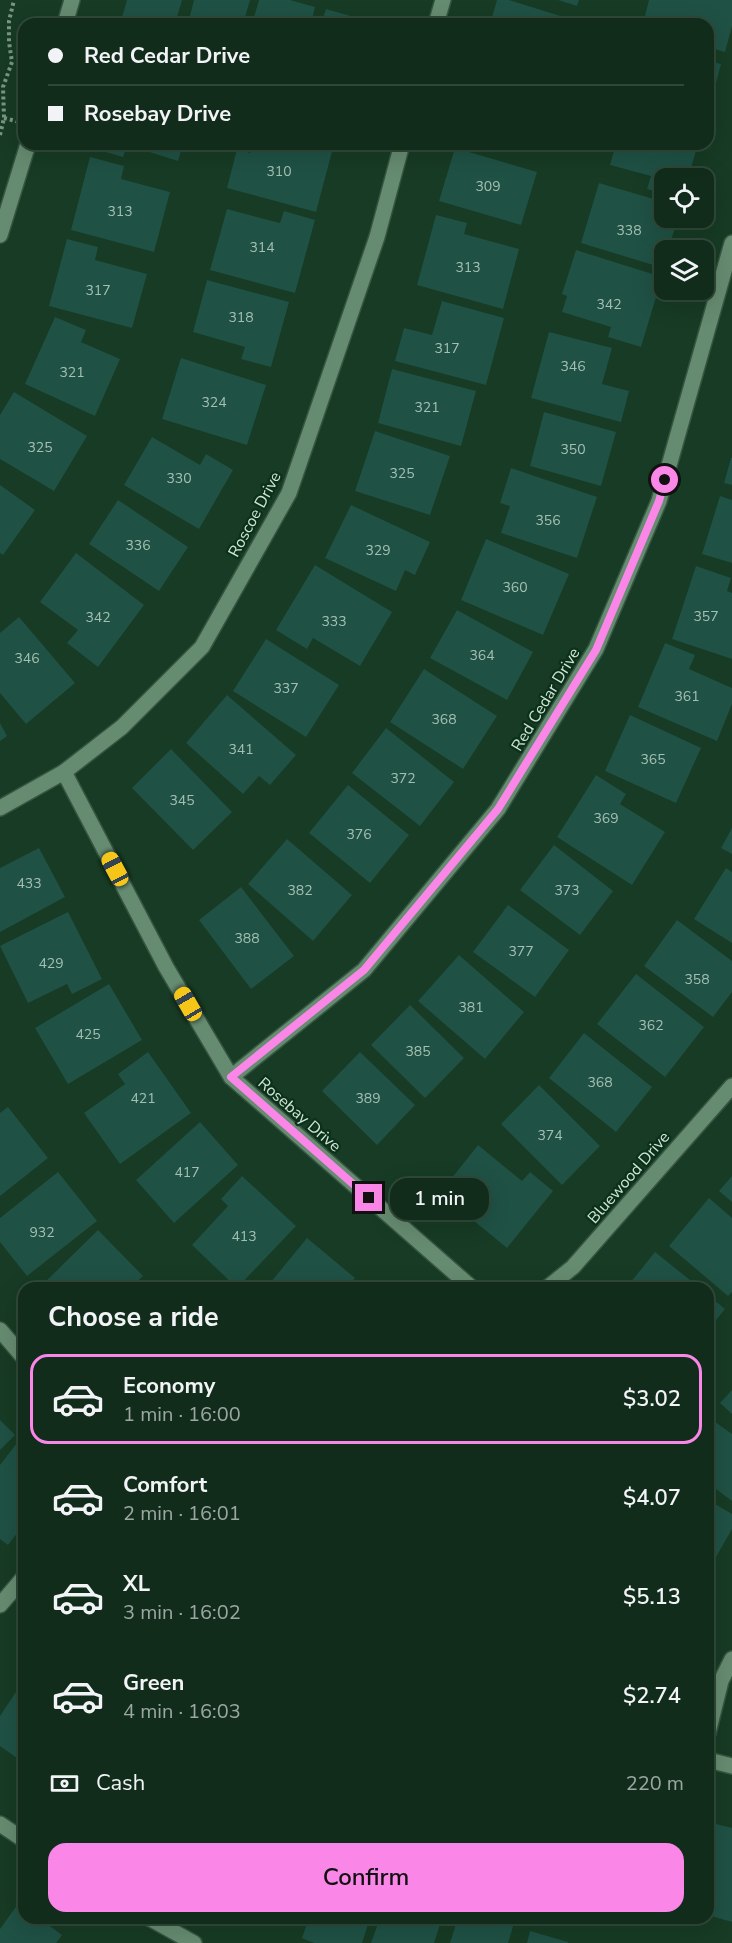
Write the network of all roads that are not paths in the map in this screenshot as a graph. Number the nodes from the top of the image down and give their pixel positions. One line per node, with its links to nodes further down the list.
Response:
1 (72, 0): 3 (street)
2 (443, 0): 4 (street)
3 (66, 18)
4 (438, 18)
5 (26, 150): 7 (street)
6 (400, 150): 9 (street, Roscoe Drive)
7 (0, 235)
8 (732, 243): 11 (street, Red Cedar Drive)
9 (64, 772): 10 (street, Roscoe Drive); 11 (street, Rosebay Drive)
10 (0, 808)
11 (231, 1077): 13 (street, Rosebay Drive)
12 (732, 1086): 14 (street, Bluewood Drive)
13 (465, 1282)
14 (554, 1282)
15 (0, 1330): 16 (street)
16 (18, 1351)
17 (18, 1584): 18 (street)
18 (0, 1605)
19 (732, 1659): 20 (street)
20 (714, 1709)
21 (714, 1762): 22 (street)
22 (732, 1766)
23 (0, 1824): 24 (street)
24 (18, 1836)
25 (160, 1924): 26 (street)
26 (194, 1943)

